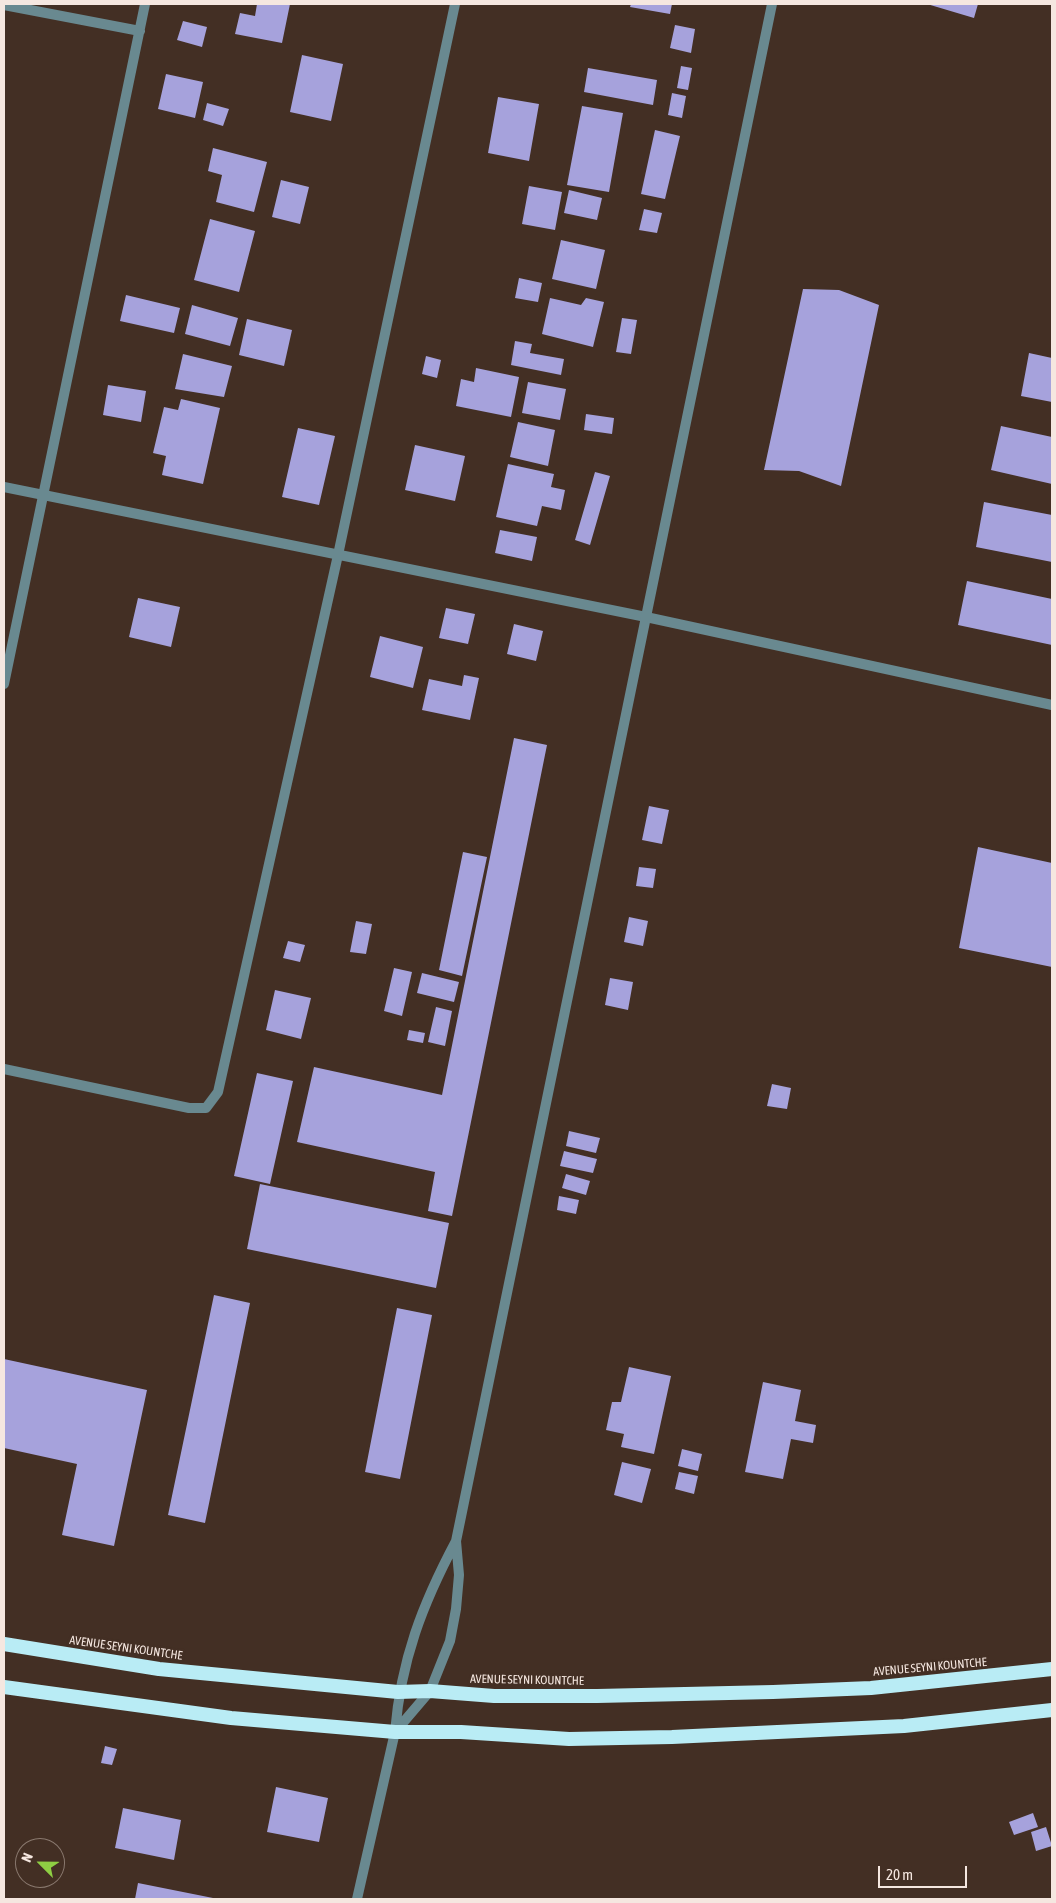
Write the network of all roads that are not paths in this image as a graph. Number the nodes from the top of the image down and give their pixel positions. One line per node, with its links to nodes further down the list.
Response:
1 (145, 4): 5 (street)
2 (455, 4): 8 (street)
3 (772, 4): 9 (street)
4 (4, 5): 5 (street)
5 (140, 31): 7 (street)
6 (4, 487): 7 (street)
7 (42, 495): 8 (street); 10 (street)
8 (338, 555): 9 (street); 12 (street)
9 (646, 617): 11 (street); 13 (street)
10 (4, 684)
11 (1052, 705)
12 (4, 1069)
13 (456, 1541): 17 (street); 18 (street)
14 (4, 1644): 18 (highway, AVENUE SEYNI KOUNTCHE)
15 (1052, 1669): 17 (highway, AVENUE SEYNI KOUNTCHE)
16 (4, 1687): 20 (highway)
17 (430, 1691): 18 (highway, AVENUE SEYNI KOUNTCHE); 20 (street)
18 (398, 1692): 20 (street)
19 (1052, 1710): 20 (highway)
20 (395, 1732): 21 (street)
21 (357, 1899)

